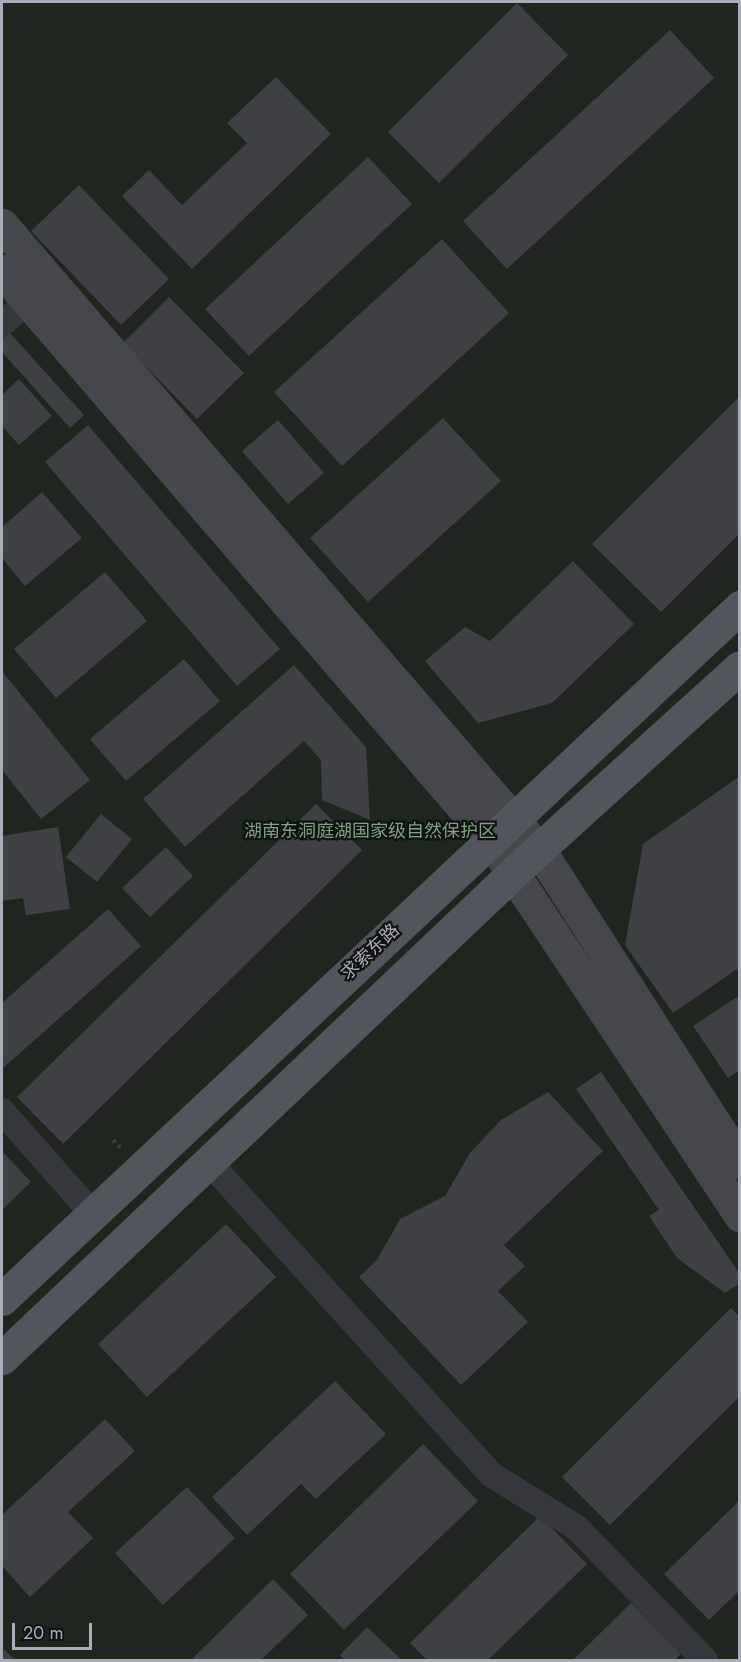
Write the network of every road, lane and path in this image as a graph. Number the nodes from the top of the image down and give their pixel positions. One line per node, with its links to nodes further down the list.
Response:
1 (2, 225): 7 (main road)
2 (2, 271): 3 (main road)
3 (28, 301): 4 (street); 7 (main road)
4 (2, 324)
5 (740, 607): 7 (main road, 求索东路)
6 (740, 667): 8 (main road)
7 (501, 829): 8 (main road); 9 (main road); 13 (main road, 求索东路)
8 (540, 851): 9 (main road); 12 (main road)
9 (513, 873): 11 (main road); 14 (main road)
10 (2, 1111): 13 (street)
11 (208, 1161): 16 (main road); 17 (street)
12 (740, 1162)
13 (93, 1213): 15 (main road, 求索东路)
14 (740, 1215)
15 (2, 1299)
16 (2, 1358)
17 (705, 1660)

